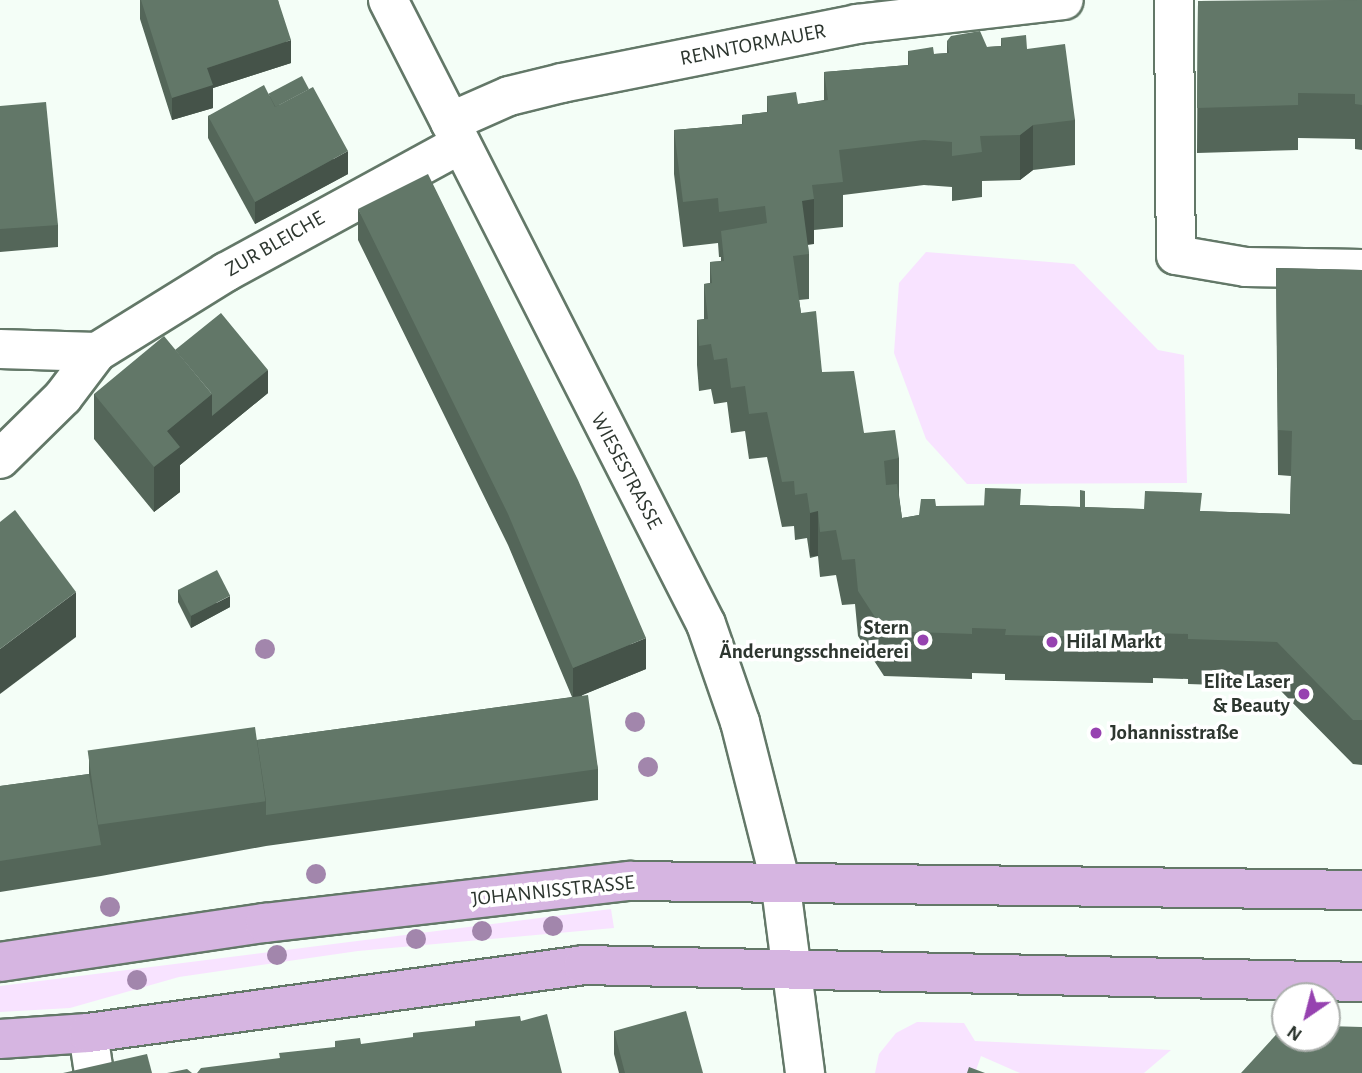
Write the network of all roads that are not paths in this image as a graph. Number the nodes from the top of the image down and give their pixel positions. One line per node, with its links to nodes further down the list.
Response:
1 (387, 0): 4 (street, WIESESTRASSE)
2 (1064, 0): 4 (street, RENNTORMAUER)
3 (1174, 0): 5 (street)
4 (454, 134): 7 (street, ZUR BLEICHE); 9 (street, WIESESTRASSE)
5 (1362, 269)
6 (0, 349): 7 (street)
7 (97, 352): 8 (street, ZUR BLEICHE)
8 (0, 459)
9 (780, 880): 10 (main road, JOHANNISSTRASSE); 11 (main road, JOHANNISSTRASSE); 12 (street, WIESESTRASSE)
10 (1362, 890)
11 (0, 962)
12 (794, 968): 13 (main road); 14 (main road); 17 (street, WIESESTRASSE)
13 (1362, 982)
14 (88, 1033): 15 (main road); 16 (street)
15 (0, 1039)
16 (94, 1073)
17 (806, 1073)

